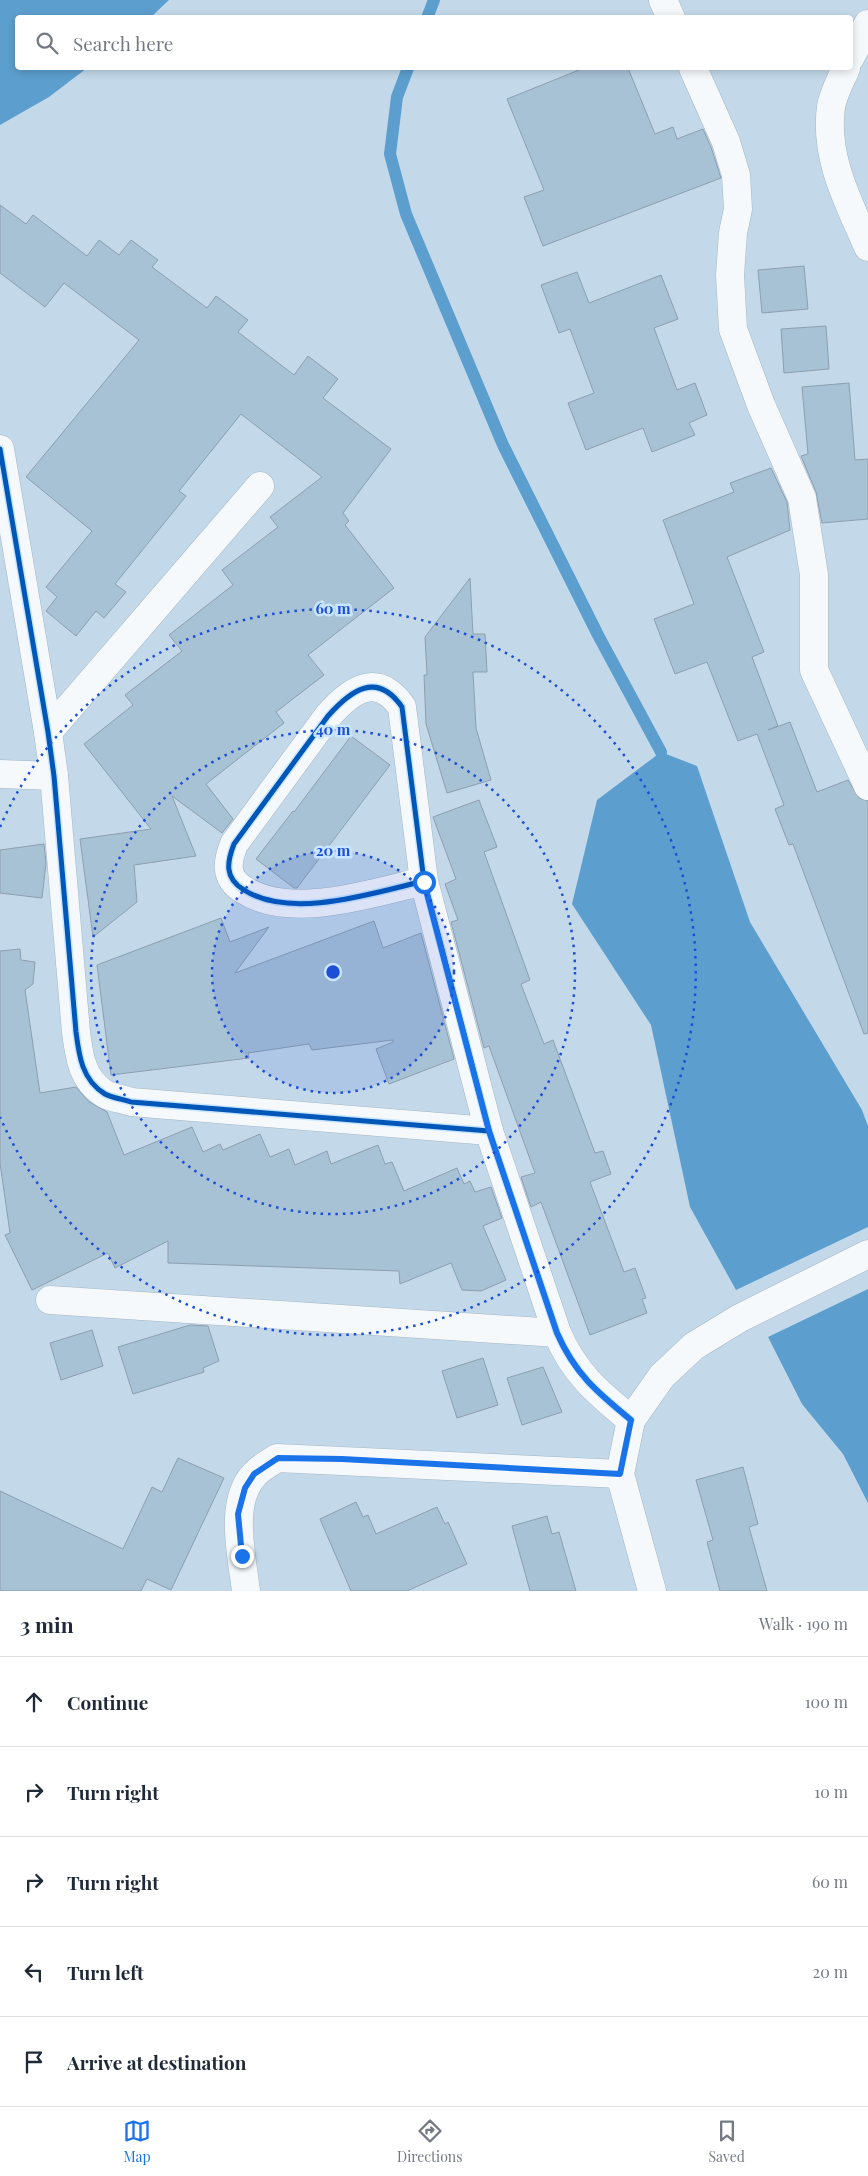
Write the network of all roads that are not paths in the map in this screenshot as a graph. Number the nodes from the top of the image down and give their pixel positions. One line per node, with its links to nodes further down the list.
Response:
1 (663, 0): 2 (street)
2 (670, 15)
3 (868, 24): 4 (street)
4 (853, 52)
5 (694, 70): 13 (street)
6 (845, 70): 7 (street)
7 (868, 247)
8 (0, 449): 10 (street)
9 (260, 486): 10 (street)
10 (48, 732): 12 (street)
11 (0, 774): 12 (street)
12 (54, 776): 15 (street)
13 (868, 786)
14 (424, 882): 14 (street); 15 (street)
15 (489, 1131): 18 (street)
16 (868, 1254): 19 (street)
17 (50, 1300): 18 (street)
18 (557, 1333): 19 (street)
19 (631, 1420): 20 (street)
20 (620, 1474): 21 (street); 22 (street)
21 (246, 1591)
22 (652, 1591)

